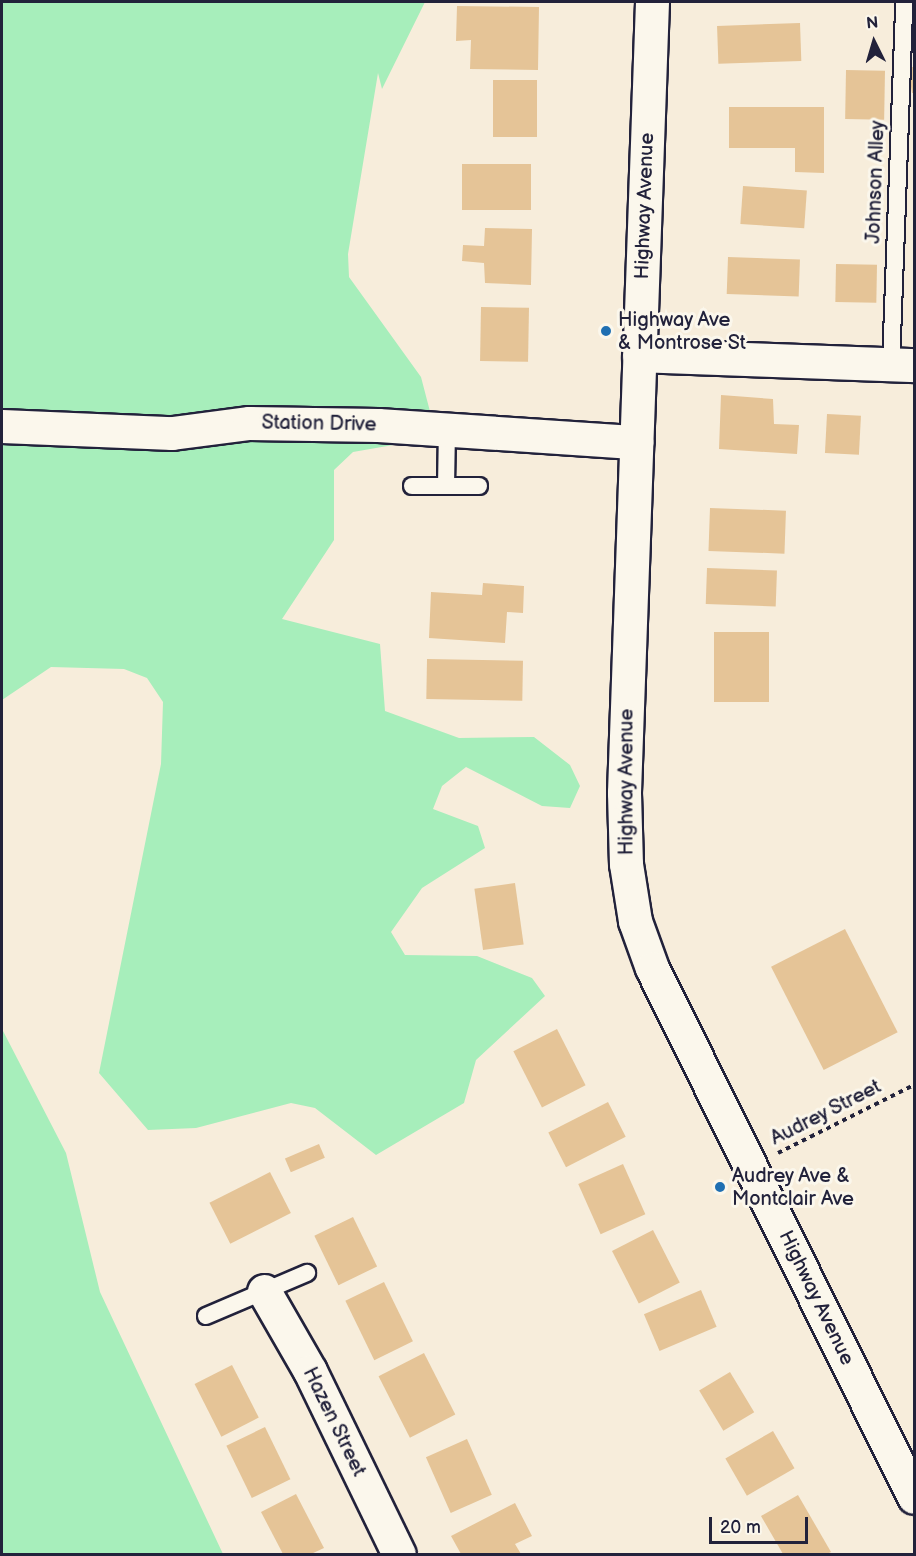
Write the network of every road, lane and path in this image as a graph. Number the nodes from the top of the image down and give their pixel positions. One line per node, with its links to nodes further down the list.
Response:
1 (652, 2): 3 (main road, Highway Avenue)
2 (904, 2): 4 (lane, Johnson Alley)
3 (639, 355): 4 (main road); 7 (main road, Highway Avenue)
4 (903, 365)
5 (2, 426): 6 (main road, Station Drive)
6 (447, 429): 7 (main road, Station Drive); 9 (lane)
7 (636, 442): 12 (main road, Highway Avenue)
8 (412, 486): 9 (lane)
9 (446, 486): 10 (lane)
10 (479, 486)
11 (915, 1085): 12 (path, Audrey Street)
12 (751, 1167): 16 (main road, Highway Avenue)
13 (307, 1273): 14 (lane)
14 (264, 1291): 15 (lane); 17 (main road, Hazen Street)
15 (206, 1316)
16 (915, 1497)
17 (399, 1554)

